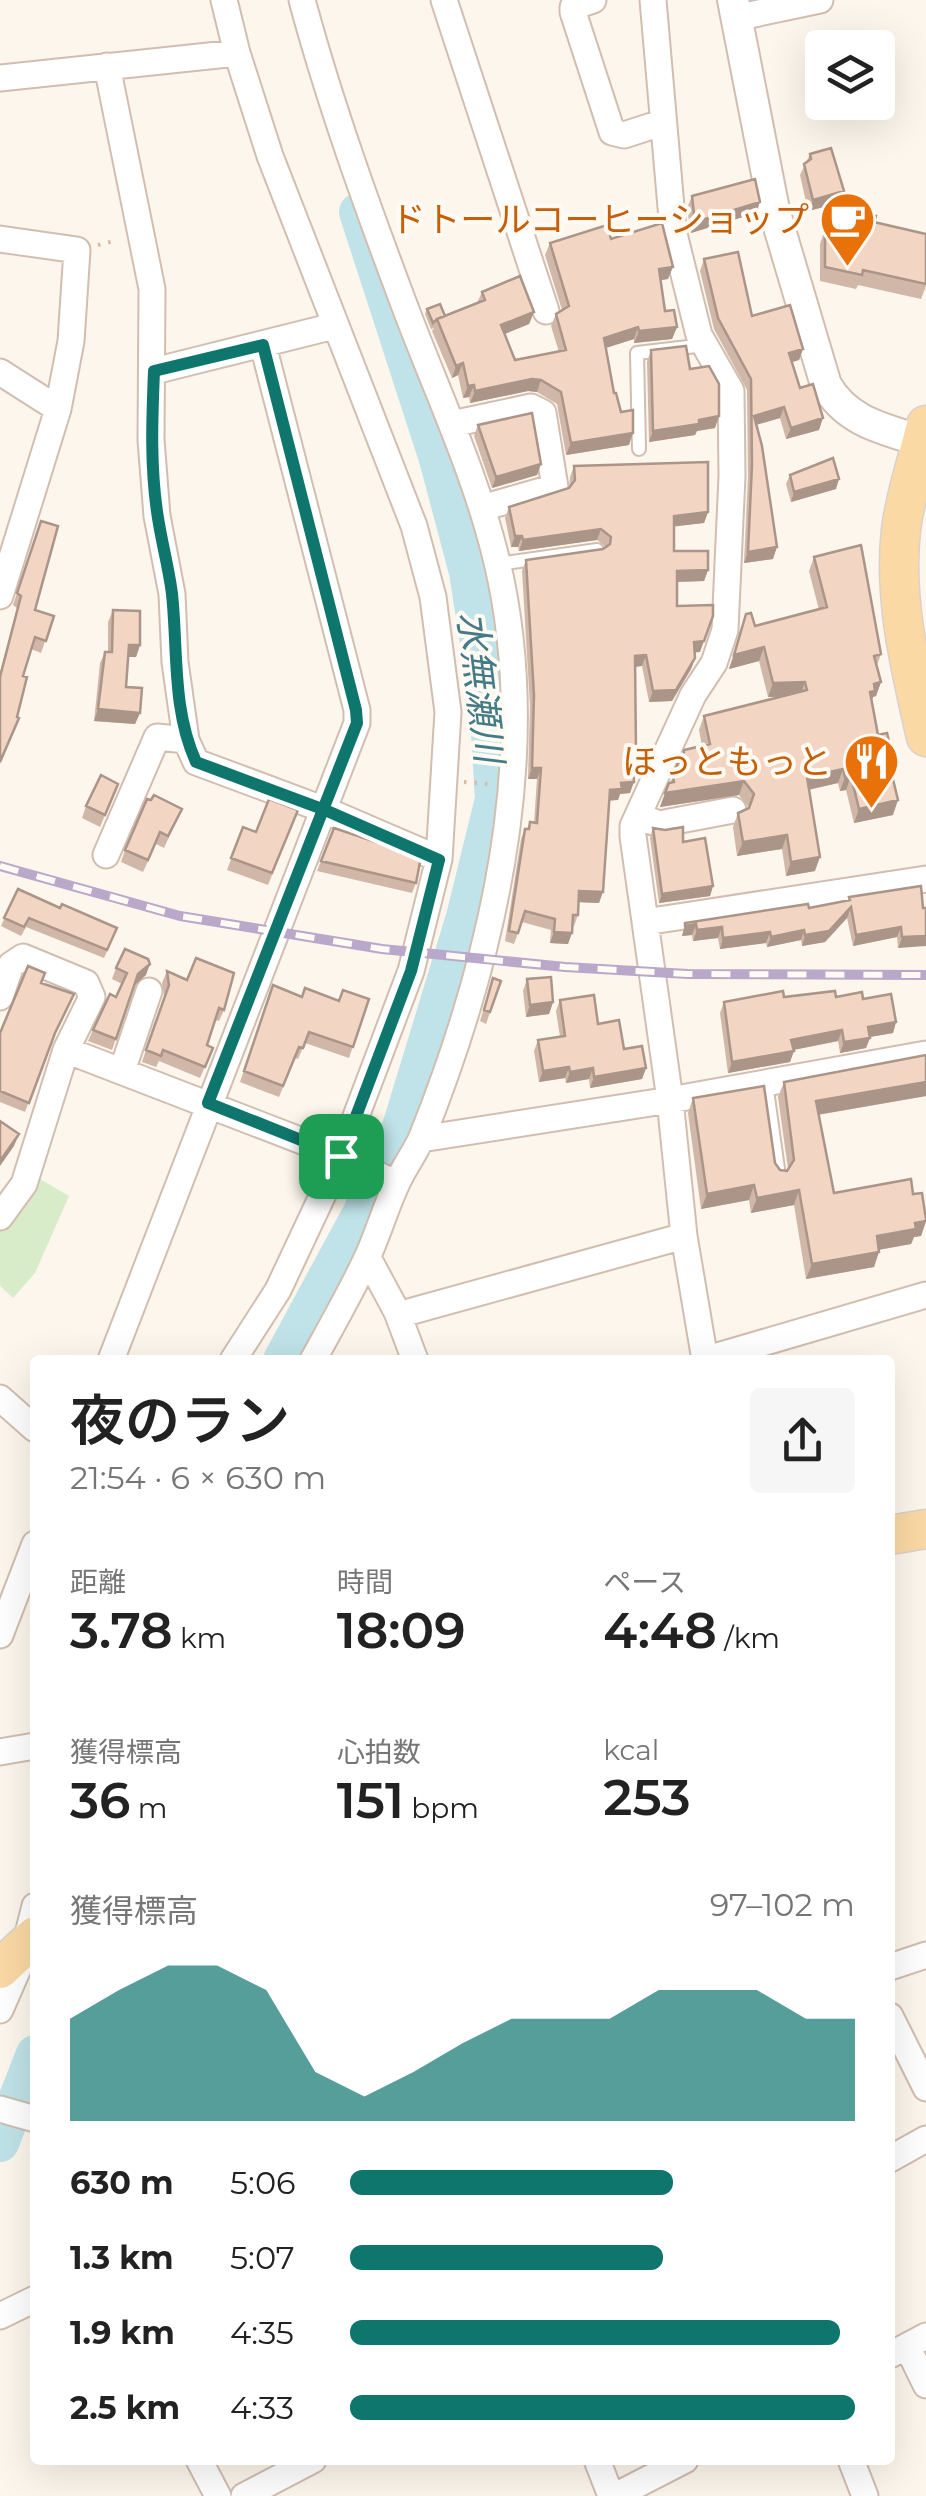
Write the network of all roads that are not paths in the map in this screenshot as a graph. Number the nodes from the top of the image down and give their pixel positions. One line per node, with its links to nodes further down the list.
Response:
1 (224, 0): 8 (street)
2 (302, 0): 20 (street)
3 (444, 0): 13 (street)
4 (593, 0): 11 (street)
5 (654, 0): 11 (street)
6 (820, 0): 7 (street)
7 (734, 9): 21 (street)
8 (237, 53): 9 (street); 14 (street)
9 (107, 66): 10 (street); 17 (street)
10 (0, 78)
11 (661, 123): 16 (street)
12 (0, 238): 19 (street)
13 (546, 311)
14 (334, 326): 15 (street); 35 (street)
15 (263, 345): 17 (street); 31 (street)
16 (705, 346): 22 (lane); 33 (street)
17 (154, 371): 30 (street)
18 (0, 372): 19 (street)
19 (58, 409): 24 (street)
20 (452, 424): 23 (street); 23 (street)
21 (924, 433): 25 (main road)
22 (638, 449)
23 (482, 508): 27 (street)
24 (9, 528): 28 (street)
25 (914, 530): 29 (main road)
26 (597, 550): 27 (lane)
27 (498, 564): 46 (street)
28 (0, 596)
29 (926, 737)
30 (186, 740): 31 (street); 34 (street)
31 (325, 810): 35 (street); 45 (street)
32 (734, 810): 33 (street)
33 (638, 816): 37 (street)
34 (106, 855)
35 (439, 860): 47 (street)
36 (926, 879): 37 (street)
37 (645, 922): 44 (street)
38 (149, 991): 42 (street)
39 (0, 997): 40 (street)
40 (66, 1050): 42 (street); 50 (street)
41 (926, 1054): 43 (street)
42 (122, 1071): 45 (street)
43 (766, 1083): 44 (street); 48 (lane)
44 (670, 1100): 46 (street); 51 (street)
45 (208, 1103): 47 (street); 55 (street)
46 (421, 1140): 49 (street)
47 (341, 1156): 49 (street); 56 (street)
48 (779, 1176)
49 (396, 1184): 52 (street)
50 (0, 1217)
51 (684, 1236): 54 (street); 59 (street)
52 (368, 1258): 54 (street); 57 (street)
53 (926, 1295): 60 (street)
54 (398, 1315): 58 (street)
55 (113, 1355)
56 (236, 1355)
57 (316, 1355)
58 (414, 1355)
59 (704, 1355)
60 (722, 1355)
61 (0, 1398): 62 (street)
62 (30, 1425)
63 (926, 1528): 64 (main road)
64 (895, 1534)
65 (30, 1557): 66 (street)
66 (0, 1635)
67 (30, 1747): 68 (street)
68 (0, 1752)
69 (30, 1921): 70 (street)
70 (20, 1950): 73 (street)
71 (926, 1955): 72 (street)
72 (895, 1966)
73 (0, 2010)
74 (895, 2026): 75 (street)
75 (926, 2088)
76 (0, 2110): 77 (street)
77 (30, 2118)
78 (926, 2138): 79 (street)
79 (895, 2155)
80 (30, 2301): 81 (street)
81 (0, 2316)
82 (908, 2346): 83 (street)
83 (926, 2385)
84 (202, 2465): 89 (street)
85 (303, 2465): 90 (street)
86 (598, 2465): 91 (street)
87 (676, 2465): 91 (street)
88 (853, 2465): 92 (street)
89 (218, 2496)
90 (244, 2496)
91 (614, 2496)
92 (865, 2496)

